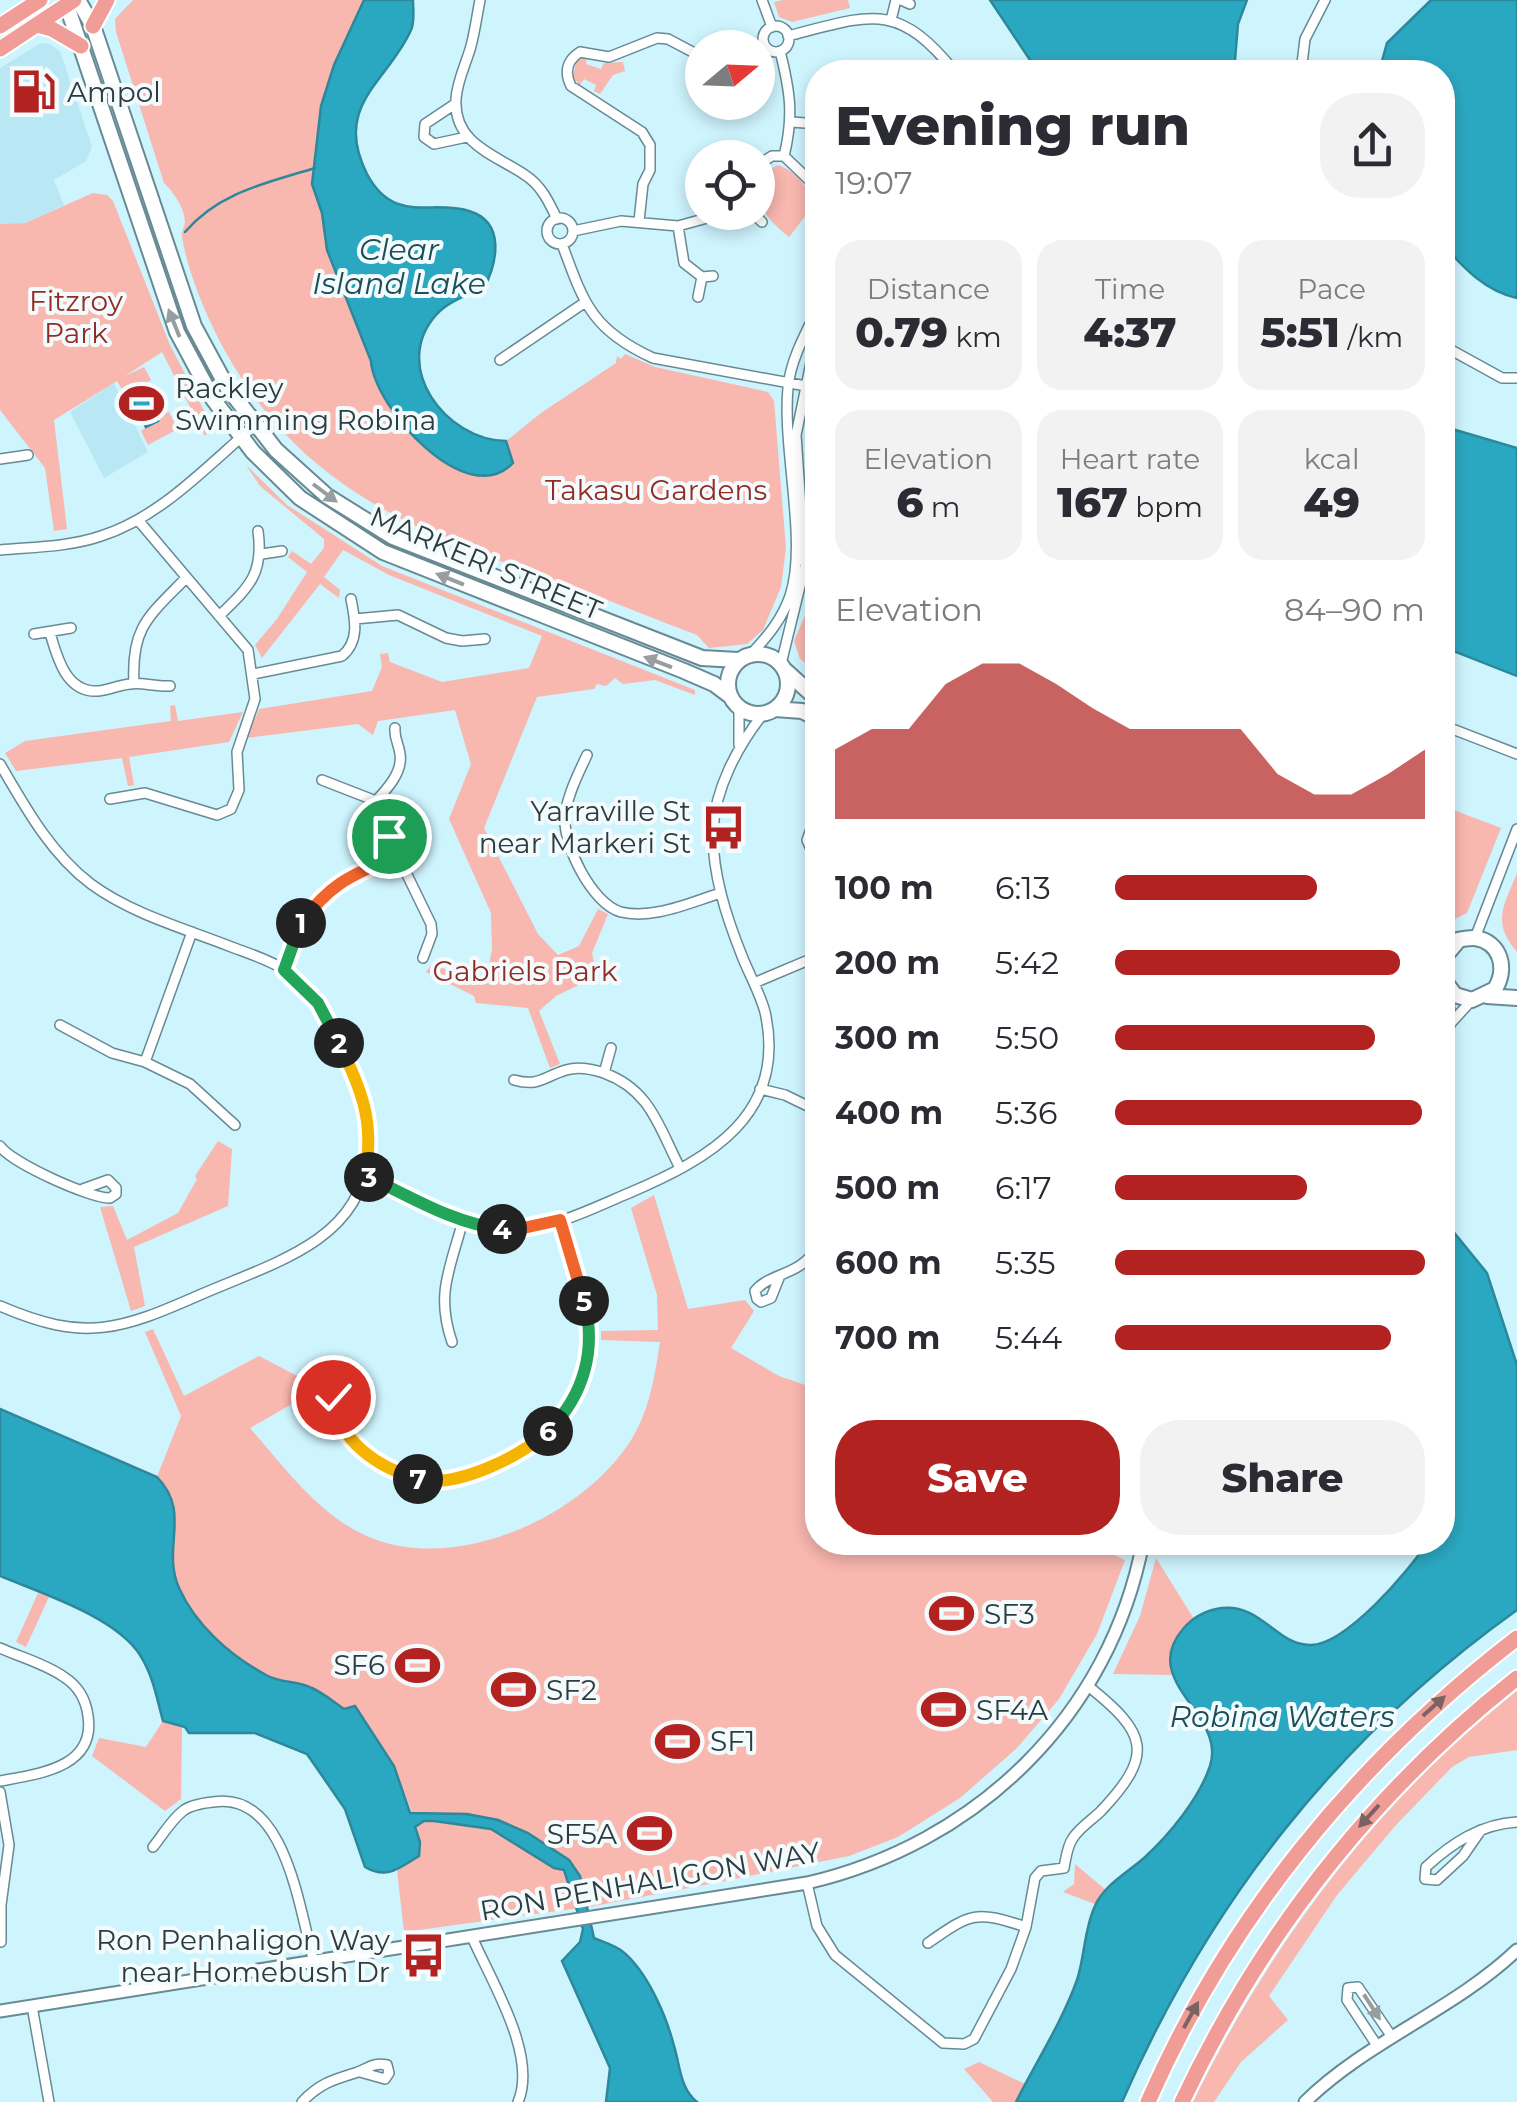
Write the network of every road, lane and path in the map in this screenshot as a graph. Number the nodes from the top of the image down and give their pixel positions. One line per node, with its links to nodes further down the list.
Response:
1 (40, 0): 10 (main road)
2 (107, 0): 11 (main road)
3 (480, 0): 22 (street)
4 (762, 0): 12 (street)
5 (1324, 0): 21 (street)
6 (71, 1): 9 (main road); 11 (main road, MARKERI STREET); 15 (main road, MARKERI STREET)
7 (902, 2): 8 (street)
8 (891, 20): 14 (street); 20 (street)
9 (36, 25): 15 (main road); 17 (main road)
10 (0, 26)
11 (93, 26): 44 (main road, MARKERI STREET)
12 (772, 26): 13 (street); 14 (street)
13 (768, 30)
14 (788, 36): 19 (street)
15 (81, 46): 45 (main road, MARKERI STREET, one-way to 15)
16 (685, 48): 30 (street)
17 (0, 49)
18 (775, 51): 19 (street)
19 (780, 51): 23 (street)
20 (944, 60)
21 (1302, 60)
22 (455, 104): 25 (street); 25 (street)
23 (792, 122): 24 (street); 27 (street)
24 (805, 123)
25 (468, 137): 29 (street)
26 (775, 156): 27 (street)
27 (784, 156): 28 (street)
28 (805, 177)
29 (557, 219): 33 (street); 34 (street)
30 (639, 221): 32 (street); 33 (street)
31 (685, 224): 32 (street)
32 (678, 226): 35 (street)
33 (574, 231): 34 (street)
34 (562, 244): 36 (street)
35 (698, 297)
36 (584, 302): 39 (street); 41 (street)
37 (805, 340): 41 (street)
38 (1455, 352): 40 (street)
39 (500, 360)
40 (1517, 378)
41 (788, 383): 42 (street); 63 (street)
42 (805, 386)
43 (805, 391): 53 (street)
44 (254, 426): 45 (street); 63 (main road, MARKERI STREET, one-way to 63)
45 (240, 438): 48 (street); 69 (main road, MARKERI STREET, one-way to 45)
46 (28, 455): 47 (street)
47 (0, 459)
48 (138, 520): 50 (street); 55 (street)
49 (258, 531): 52 (street)
50 (0, 550)
51 (282, 551): 52 (street)
52 (262, 554): 57 (street)
53 (805, 566)
54 (805, 566): 64 (street)
55 (186, 579): 57 (street); 66 (street)
56 (350, 599): 58 (street)
57 (219, 616): 65 (street)
58 (355, 620): 62 (street); 65 (street)
59 (71, 628): 60 (street)
60 (50, 633): 61 (street); 66 (street)
61 (34, 634)
62 (485, 638)
63 (745, 657): 64 (main road); 69 (main road)
64 (783, 667): 68 (main road); 70 (main road)
65 (253, 674): 79 (street)
66 (134, 683): 67 (street)
67 (170, 686)
68 (805, 688)
69 (734, 702): 70 (main road); 74 (street)
70 (769, 711): 71 (main road); 74 (street)
71 (805, 712)
72 (395, 728): 81 (street)
73 (1455, 731): 75 (street)
74 (739, 745): 85 (street)
75 (1517, 754)
76 (587, 755): 85 (street)
77 (0, 764): 86 (street)
78 (322, 780): 81 (street)
79 (126, 796): 80 (street); 82 (street)
80 (110, 799)
81 (376, 801): 84 (street)
82 (127, 810)
83 (1517, 829): 87 (street)
84 (398, 855): 91 (street); 94 (street)
85 (721, 892): 96 (street)
86 (192, 932): 94 (street); 103 (street)
87 (1476, 938): 89 (main road); 93 (main road)
88 (1455, 941): 89 (main road)
89 (1459, 941): 90 (main road)
90 (1455, 944)
91 (423, 958)
92 (805, 961): 96 (street)
93 (1502, 962): 95 (main road); 98 (main road)
94 (284, 970): 111 (street)
95 (1517, 974)
96 (754, 983): 106 (street)
97 (1455, 995): 98 (main road)
98 (1480, 998): 99 (main road); 100 (street)
99 (1517, 998)
100 (1455, 1020)
101 (60, 1025): 103 (street)
102 (611, 1048): 104 (street)
103 (145, 1062): 108 (street)
104 (604, 1073): 105 (street); 110 (street)
105 (514, 1080)
106 (760, 1089): 107 (street); 110 (street)
107 (805, 1105)
108 (235, 1125)
109 (0, 1146): 112 (street)
110 (680, 1168): 114 (street)
111 (365, 1176): 113 (street); 117 (street)
112 (83, 1189)
113 (463, 1220): 114 (street); 118 (street)
114 (560, 1220): 119 (street)
115 (805, 1261): 116 (street)
116 (780, 1278)
117 (0, 1306)
118 (452, 1342)
119 (334, 1408)
120 (1140, 1555): 124 (street, RON PENHALIGON WAY)
121 (1517, 1638): 145 (main road, one-way to 121)
122 (0, 1648): 125 (street)
123 (1517, 1678): 146 (main road, one-way to 146)
124 (1088, 1686): 130 (street, RON PENHALIGON WAY); 131 (street)
125 (0, 1782)
126 (0, 1792): 133 (street)
127 (1517, 1822): 128 (street)
128 (1481, 1830): 128 (street)
129 (154, 1847): 136 (street)
130 (807, 1883): 131 (street); 132 (street, RON PENHALIGON WAY)
131 (1026, 1927): 134 (street)
132 (472, 1936): 136 (street, RON PENHALIGON WAY); 144 (street)
133 (1, 1942)
134 (928, 1943)
135 (1517, 1950): 139 (street)
136 (314, 1962): 137 (street, RON PENHALIGON WAY)
137 (32, 2006): 138 (street, RON PENHALIGON WAY); 142 (street)
138 (0, 2011)
139 (1392, 2038): 140 (street); 140 (street, one-way to 139)
140 (1378, 2047): 147 (street)
141 (360, 2072): 143 (street)
142 (49, 2102)
143 (302, 2102)
144 (518, 2102)
145 (1148, 2102)
146 (1182, 2102)
147 (1305, 2102)

